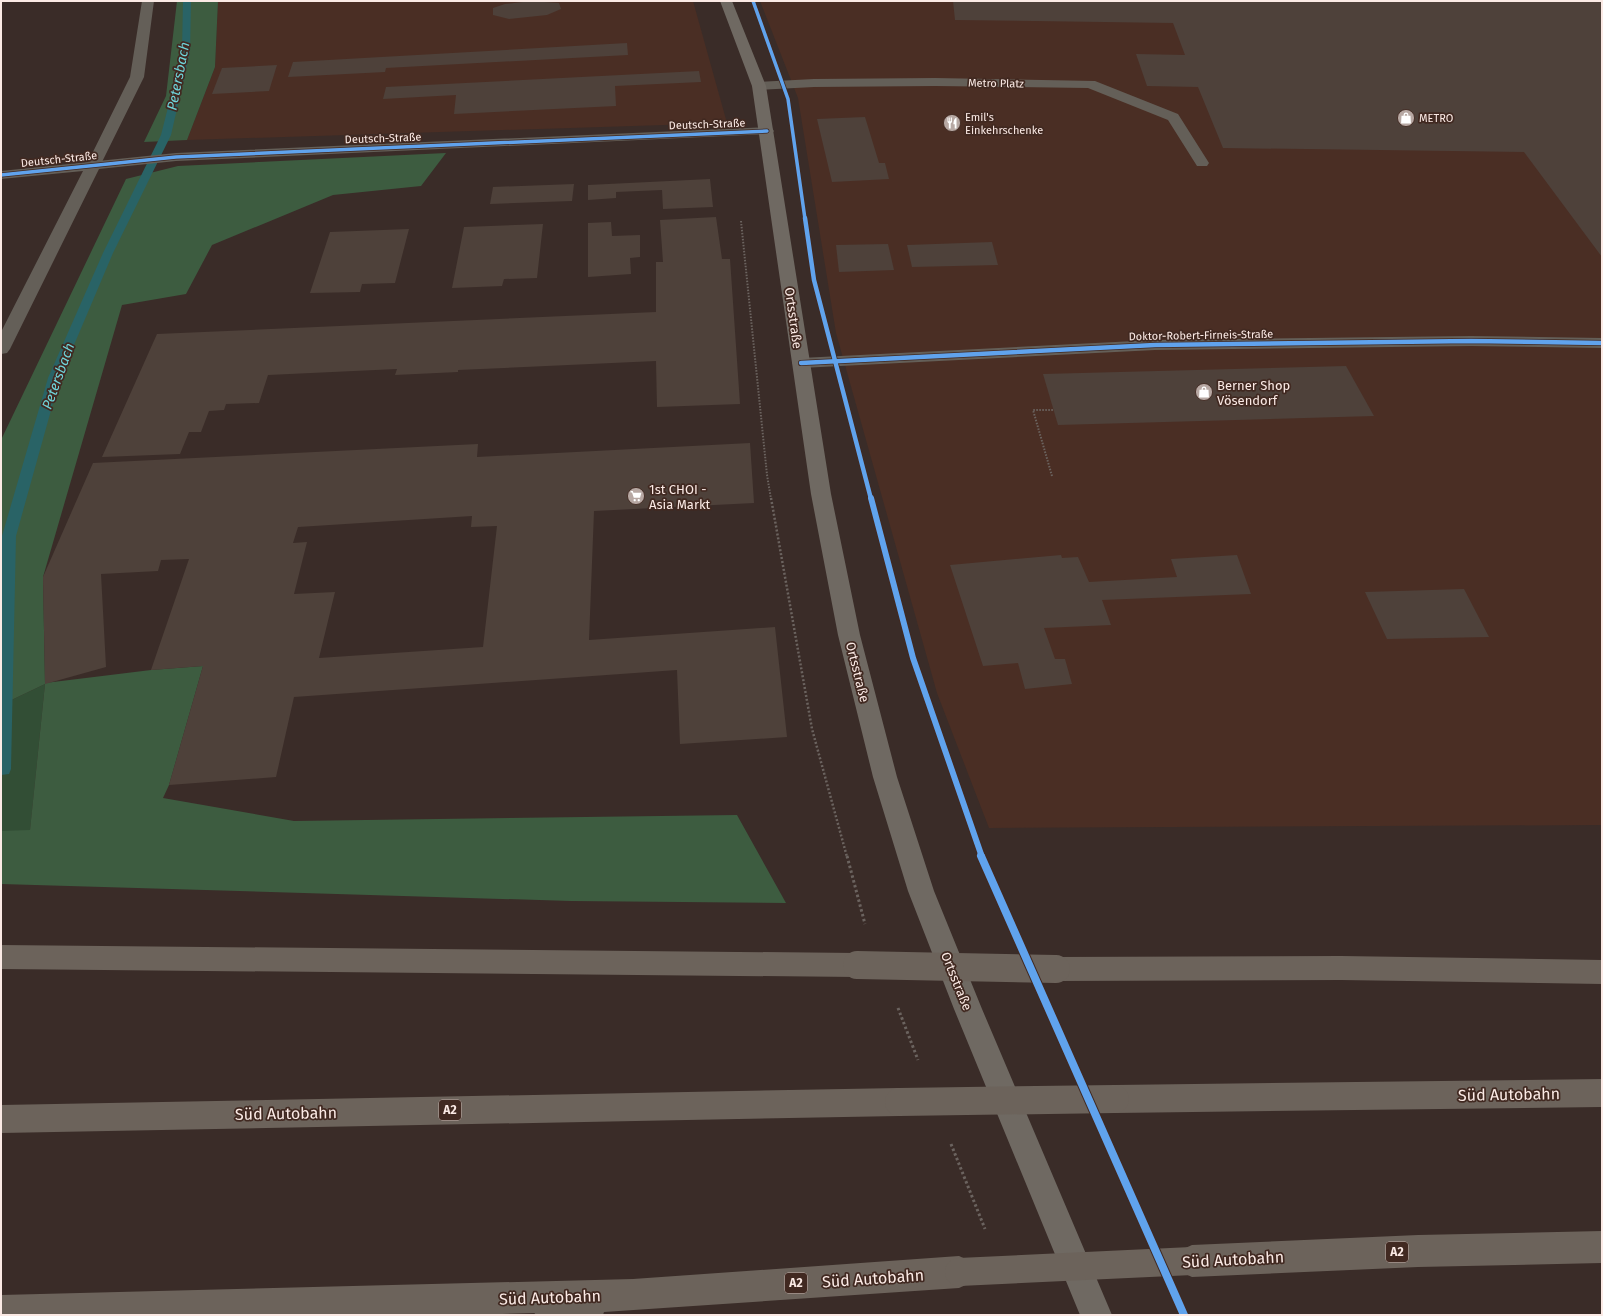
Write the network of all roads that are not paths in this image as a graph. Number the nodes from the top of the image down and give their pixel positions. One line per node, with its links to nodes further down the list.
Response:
1 (148, 1): 6 (street)
2 (726, 1): 3 (main road, Ortsstraße)
3 (759, 86): 4 (main road, Ortsstraße); 5 (street, Metro Platz)
4 (767, 131): 6 (street, Deutsch-Straße); 10 (main road, Ortsstraße)
5 (1202, 163)
6 (93, 166): 7 (street, Deutsch-Straße); 9 (street, Deutsch-Straße)
7 (1, 175)
8 (1602, 343): 10 (street, Doktor-Robert-Firneis-Straße)
9 (1, 349)
10 (801, 363): 19 (main road, Ortsstraße)
11 (1, 957): 12 (highway, bridge)
12 (1602, 972)
13 (1602, 1093): 14 (highway, Süd Autobahn / A2, bridge)
14 (1, 1119)
15 (1602, 1247): 16 (highway, Süd Autobahn / A2, bridge)
16 (633, 1295): 17 (highway, Süd Autobahn / A2); 18 (highway)
17 (1, 1311)
18 (550, 1315)
19 (1096, 1315)

